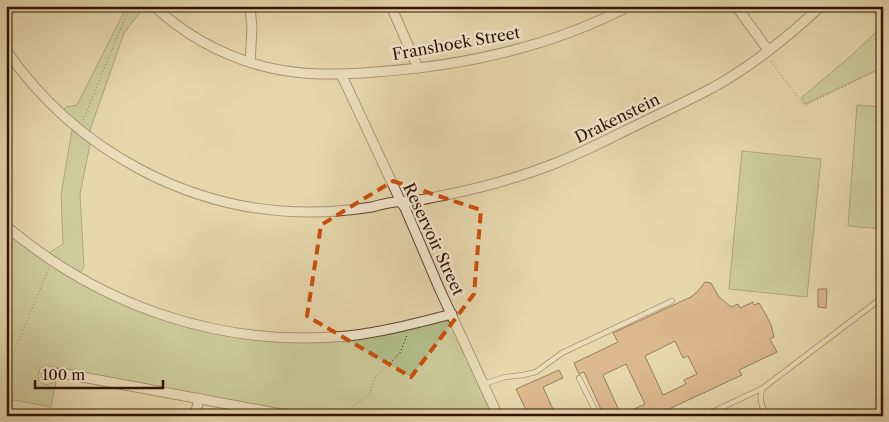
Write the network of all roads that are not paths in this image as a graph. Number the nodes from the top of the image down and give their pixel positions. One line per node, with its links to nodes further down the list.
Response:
1 (154, 6): 9 (street, Franshoek Street)
2 (250, 6): 9 (street)
3 (392, 6): 10 (street)
4 (629, 6): 10 (street, Franshoek Street)
5 (736, 6): 8 (street)
6 (820, 6): 8 (street, Drakenstein)
7 (6, 50): 12 (street, Drakenstein)
8 (768, 50): 12 (street, Drakenstein)
9 (250, 62): 11 (street, Franshoek Street)
10 (418, 68): 11 (street, Franshoek Street)
11 (341, 74): 12 (street, Reservoir Street)
12 (400, 202): 16 (street, Reservoir Street)
13 (6, 226): 16 (street)
14 (883, 296): 20 (lane)
15 (672, 301): 19 (lane)
16 (452, 314): 19 (street, Reservoir Street)
17 (46, 376): 21 (street)
18 (579, 378): 25 (lane)
19 (484, 384): 24 (street, Reservoir Street)
20 (763, 388): 26 (lane); 27 (lane)
21 (199, 398): 22 (street); 23 (street)
22 (195, 416)
23 (292, 416)
24 (498, 416)
25 (598, 416)
26 (704, 416)
27 (766, 416)

